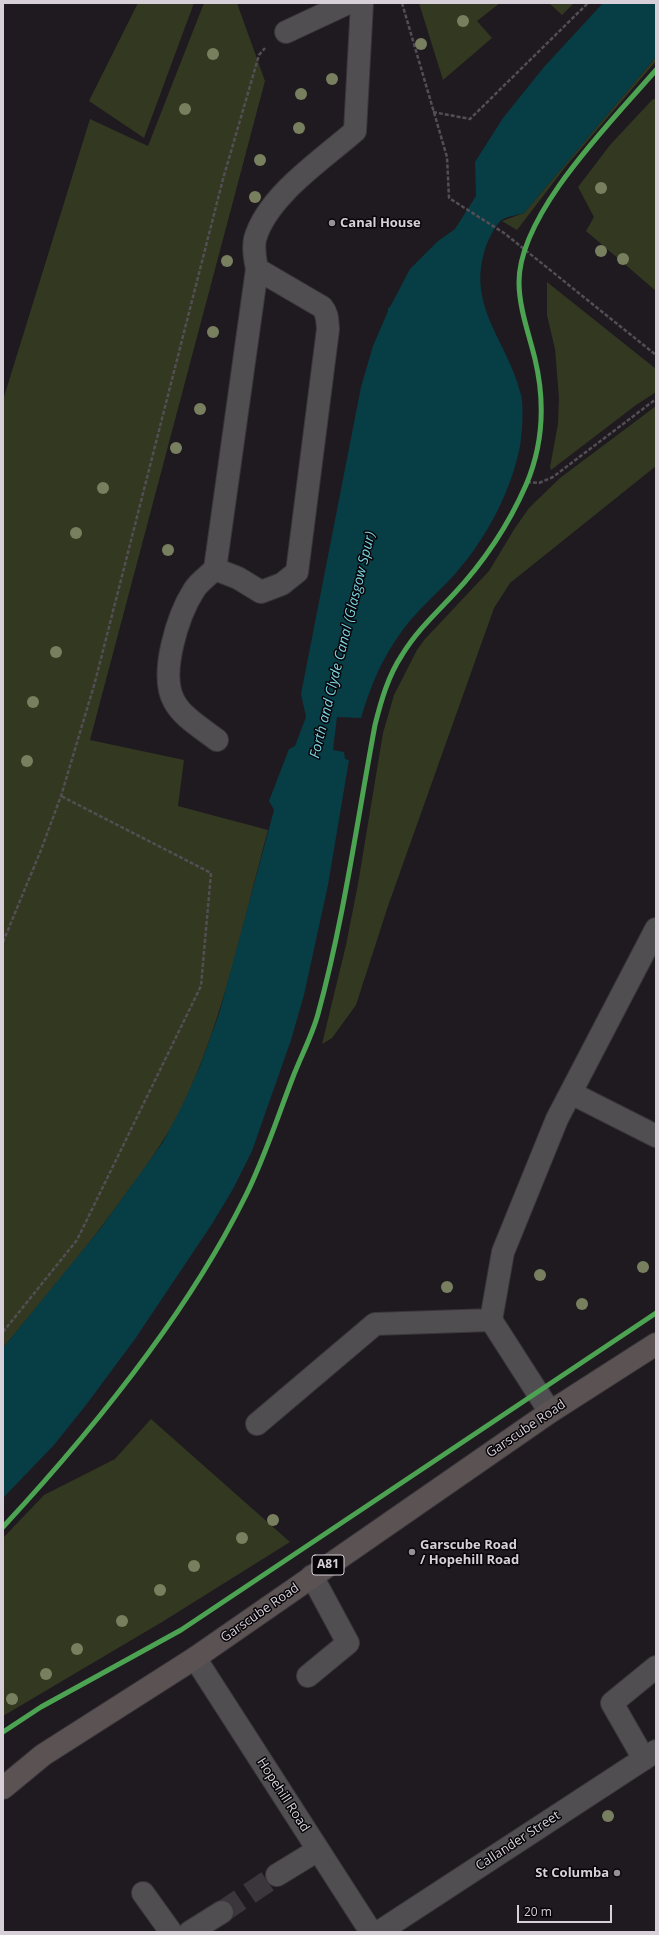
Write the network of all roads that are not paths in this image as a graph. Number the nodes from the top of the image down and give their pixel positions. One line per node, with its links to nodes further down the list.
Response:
1 (348, 3): 3 (street)
2 (362, 3): 4 (street)
3 (286, 32)
4 (257, 269): 5 (street); 5 (street)
5 (215, 569): 6 (street)
6 (217, 740)
7 (656, 929): 8 (street)
8 (571, 1093): 9 (street); 10 (street)
9 (656, 1136)
10 (491, 1320): 12 (street); 13 (street)
11 (656, 1344): 12 (main road, Garscube Road / A81)
12 (550, 1412): 14 (main road, Garscube Road / A81)
13 (257, 1424)
14 (312, 1576): 15 (main road, Garscube Road / A81); 17 (street)
15 (195, 1658): 19 (main road, Garscube Road / A81); 20 (street, Hopehill Road)
16 (656, 1667): 18 (street)
17 (308, 1676)
18 (650, 1755): 27 (street, Callander Street)
19 (3, 1788)
20 (318, 1850): 21 (street); 26 (street, Hopehill Road)
21 (277, 1875)
22 (143, 1892): 24 (street)
23 (222, 1912): 25 (street)
24 (171, 1932)
25 (190, 1932)
26 (371, 1932)
27 (379, 1932)

